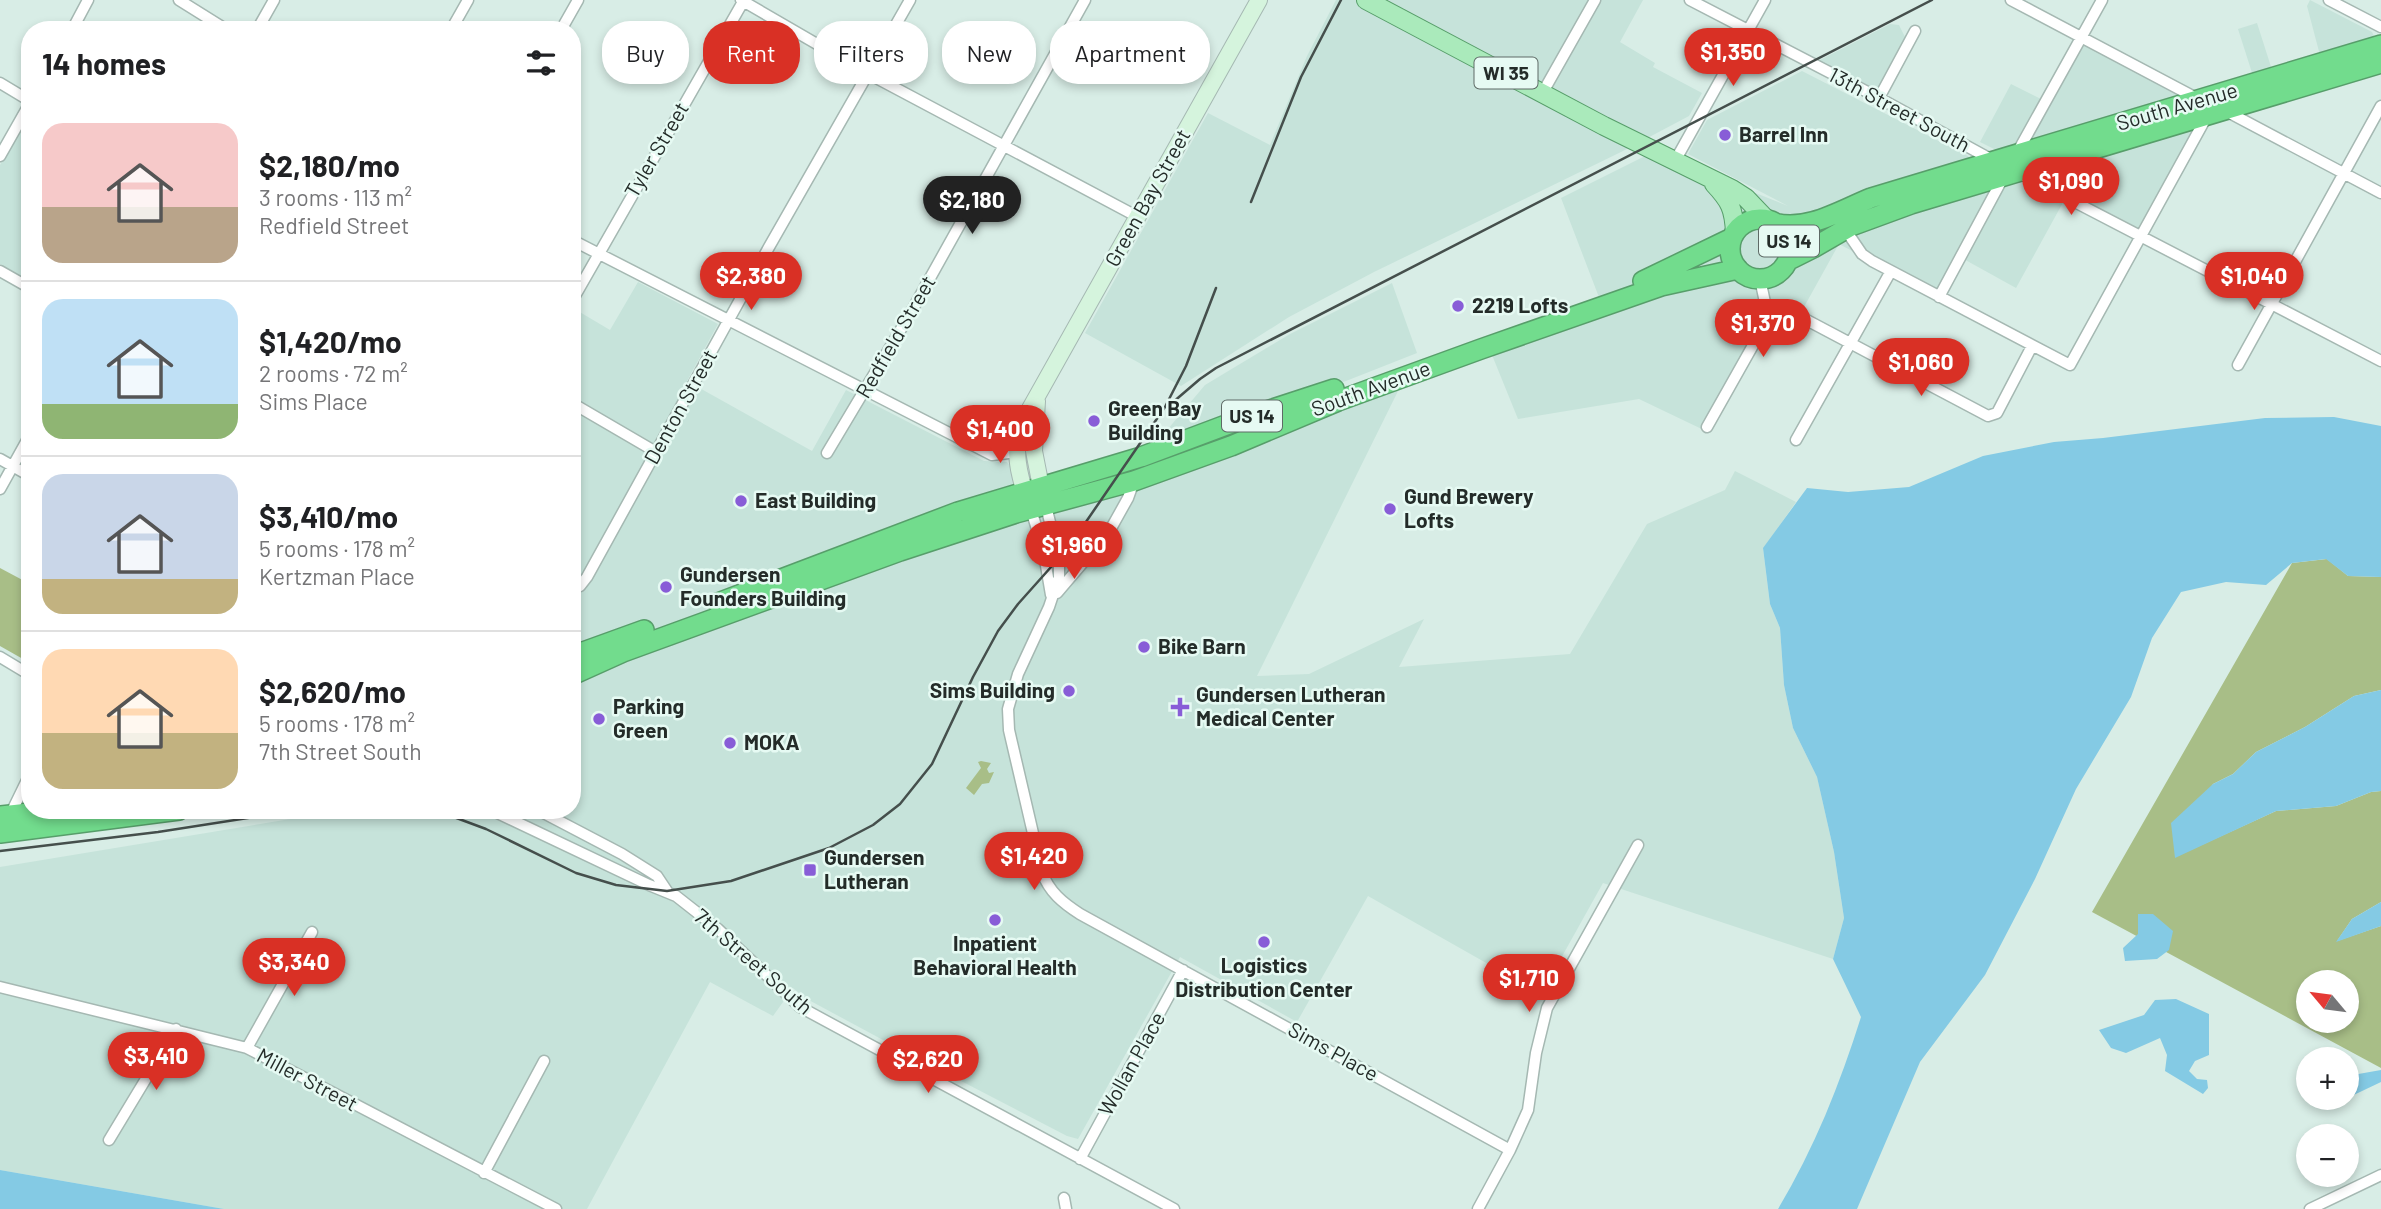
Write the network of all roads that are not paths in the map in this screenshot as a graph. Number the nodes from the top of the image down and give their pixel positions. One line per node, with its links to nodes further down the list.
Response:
1 (88, 0): 17 (street)
2 (178, 0): 18 (street)
3 (274, 0): 19 (street)
4 (468, 0): 20 (street)
5 (578, 0): 21 (street)
6 (742, 0): 27 (street); 52 (street, Tyler Street)
7 (910, 0): 22 (street, Denton Street)
8 (1084, 0): 39 (street, Redfield Street)
9 (1259, 0): 46 (street, Green Bay Street)
10 (1366, 0): 33 (main road, WI 35)
11 (1595, 0): 33 (street)
12 (1690, 0): 24 (street, 13th Street South)
13 (1765, 0): 24 (street)
14 (2011, 0): 26 (street)
15 (2102, 0): 26 (street)
16 (2329, 0): 23 (street)
17 (77, 21)
18 (212, 21)
19 (262, 21)
20 (456, 21)
21 (566, 21)
22 (898, 21)
23 (2381, 27)
24 (1747, 31): 35 (street, 13th Street South); 41 (street)
25 (1915, 31): 35 (street)
26 (2081, 37): 37 (street); 42 (street)
27 (814, 42)
28 (2381, 45): 37 (highway, South Avenue / US 14)
29 (2381, 63): 37 (highway, South Avenue / US 14)
30 (0, 83): 34 (street)
31 (861, 84): 63 (street, Denton Street)
32 (888, 84): 39 (street)
33 (1543, 92): 41 (main road, WI 35)
34 (21, 96)
35 (1879, 98): 42 (street, 13th Street South)
36 (2381, 106): 43 (street)
37 (2211, 108): 42 (highway, South Avenue / US 14); 43 (street); 50 (street)
38 (21, 118): 40 (street)
39 (1004, 145): 46 (street); 68 (street, Redfield Street)
40 (0, 156)
41 (1675, 162): 44 (main road, WI 35)
42 (2008, 165): 47 (highway, South Avenue / US 14); 48 (highway, South Avenue / US 14); 50 (street, 13th Street South); 60 (street)
43 (2344, 174): 45 (street); 61 (street)
44 (1709, 179): 47 (main road, WI 35); 49 (main road, WI 35)
45 (2381, 193)
46 (1139, 217): 69 (street, Green Bay Street)
47 (1770, 222): 49 (highway, South Avenue / US 14); 53 (highway, US 14)
48 (1845, 229): 53 (highway, South Avenue / US 14); 56 (street)
49 (1734, 235): 54 (highway, US 14); 82 (highway, South Avenue / US 14)
50 (2141, 235): 61 (street, 13th Street South); 65 (street)
51 (581, 244): 52 (street)
52 (598, 253): 59 (street, Tyler Street); 63 (street)
53 (1789, 260): 57 (highway, South Avenue / US 14)
54 (1738, 269): 57 (highway, US 14); 80 (highway, South Avenue / US 14)
55 (0, 271): 58 (street)
56 (1892, 271): 60 (street); 64 (street)
57 (1760, 279): 62 (street)
58 (21, 283)
59 (581, 284)
60 (1939, 297): 65 (street)
61 (2272, 304): 66 (street, 13th Street South); 67 (street)
62 (1766, 307): 64 (street); 71 (street)
63 (728, 321): 68 (street); 74 (street, Denton Street)
64 (1851, 342): 65 (street); 72 (street)
65 (2032, 346)
66 (2381, 361)
67 (2238, 365)
68 (865, 391): 75 (street); 76 (street, Redfield Street)
69 (1038, 396): 75 (street, Green Bay Street); 82 (street, Green Bay Street)
70 (581, 408): 74 (street)
71 (1707, 427)
72 (1796, 440)
73 (21, 450): 78 (street)
74 (656, 452): 83 (street, Denton Street)
75 (1017, 452): 82 (street, Green Bay Street)
76 (827, 453)
77 (0, 459): 78 (street)
78 (12, 466): 79 (street); 81 (street)
79 (21, 471)
80 (1134, 481): 82 (highway, South Avenue / US 14); 84 (street, Sims Place)
81 (0, 489)
82 (1035, 499): 84 (street); 84 (street, Sims Place); 85 (highway, South Avenue / US 14); 88 (highway, South Avenue / US 14)
83 (581, 585)
84 (1050, 602): 98 (street, Sims Place)
85 (581, 653)
86 (0, 657): 87 (street)
87 (21, 670)
88 (581, 671)
89 (21, 789): 90 (street)
90 (5, 816)
91 (109, 819): 94 (highway)
92 (510, 819): 96 (street, 7th Street South)
93 (555, 819): 96 (street, 7th Street South)
94 (0, 833)
95 (1638, 845): 104 (street)
96 (667, 891): 105 (street, 7th Street South)
97 (312, 932): 101 (street)
98 (1183, 970): 104 (street, Sims Place); 105 (street, Wollan Place)
99 (0, 987): 100 (street, Miller Street)
100 (176, 1029): 101 (street, Miller Street); 103 (street)
101 (247, 1048): 106 (street, Miller Street)
102 (544, 1061): 106 (street)
103 (109, 1140)
104 (1510, 1150): 110 (street)
105 (1080, 1159): 109 (street, 7th Street South)
106 (484, 1173): 108 (street, Miller Street)
107 (2381, 1175): 111 (street)
108 (556, 1209)
109 (1174, 1209)
110 (1478, 1209)
111 (2310, 1209)

